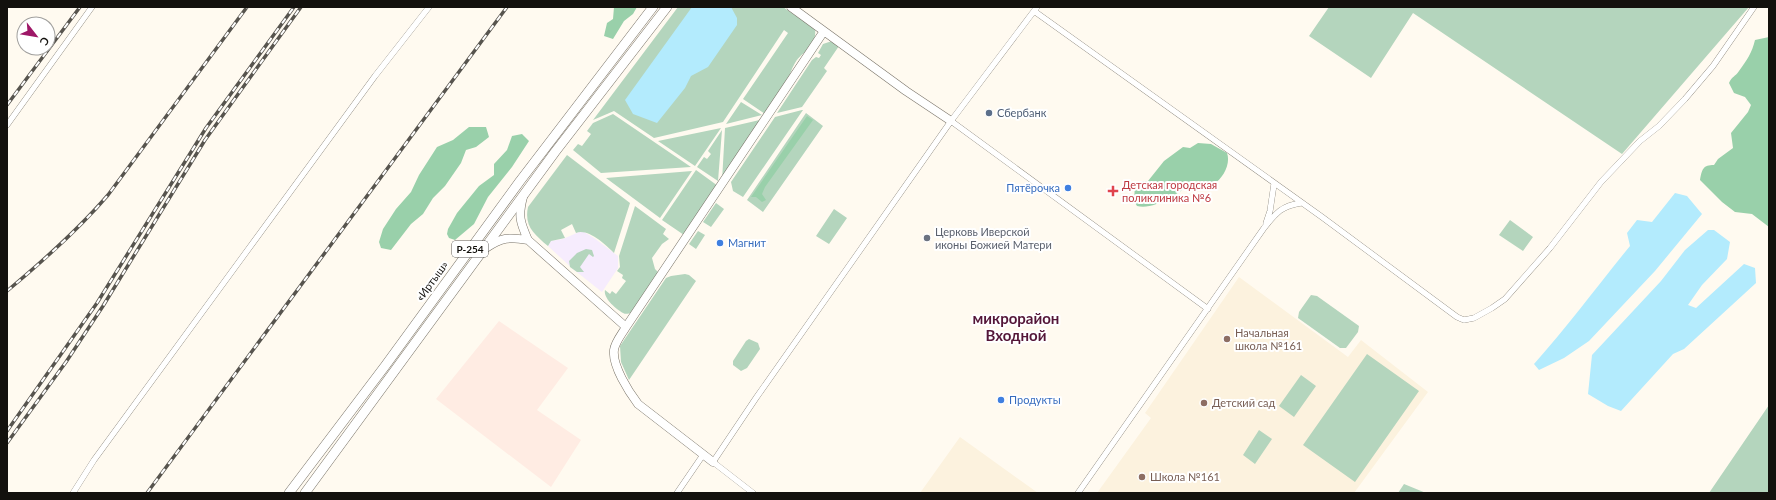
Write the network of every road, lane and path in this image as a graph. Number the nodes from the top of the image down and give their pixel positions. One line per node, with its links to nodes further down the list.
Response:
1 (92, 7): 10 (street)
2 (429, 7): 21 (street)
3 (653, 7): 22 (main road, «Иртыш» / Р-254)
4 (667, 7): 12 (main road, Р-254)
5 (791, 7): 8 (street)
6 (1754, 7): 13 (street)
7 (1035, 9): 9 (street); 11 (street)
8 (824, 31): 9 (street); 18 (street)
9 (951, 121): 17 (street); 20 (street)
10 (7, 125)
11 (1274, 184): 13 (street); 14 (street)
12 (523, 197): 15 (street); 16 (main road, Р-254)
13 (1301, 203): 14 (street)
14 (1264, 228): 17 (street)
15 (528, 240): 16 (street); 18 (street)
16 (486, 249): 23 (main road, Р-254)
17 (1208, 309): 26 (street)
18 (626, 327): 19 (street)
19 (703, 455): 20 (street); 24 (street)
20 (713, 462): 25 (street)
21 (73, 493)
22 (289, 493)
23 (304, 493)
24 (677, 493)
25 (753, 493)
26 (1078, 493)

